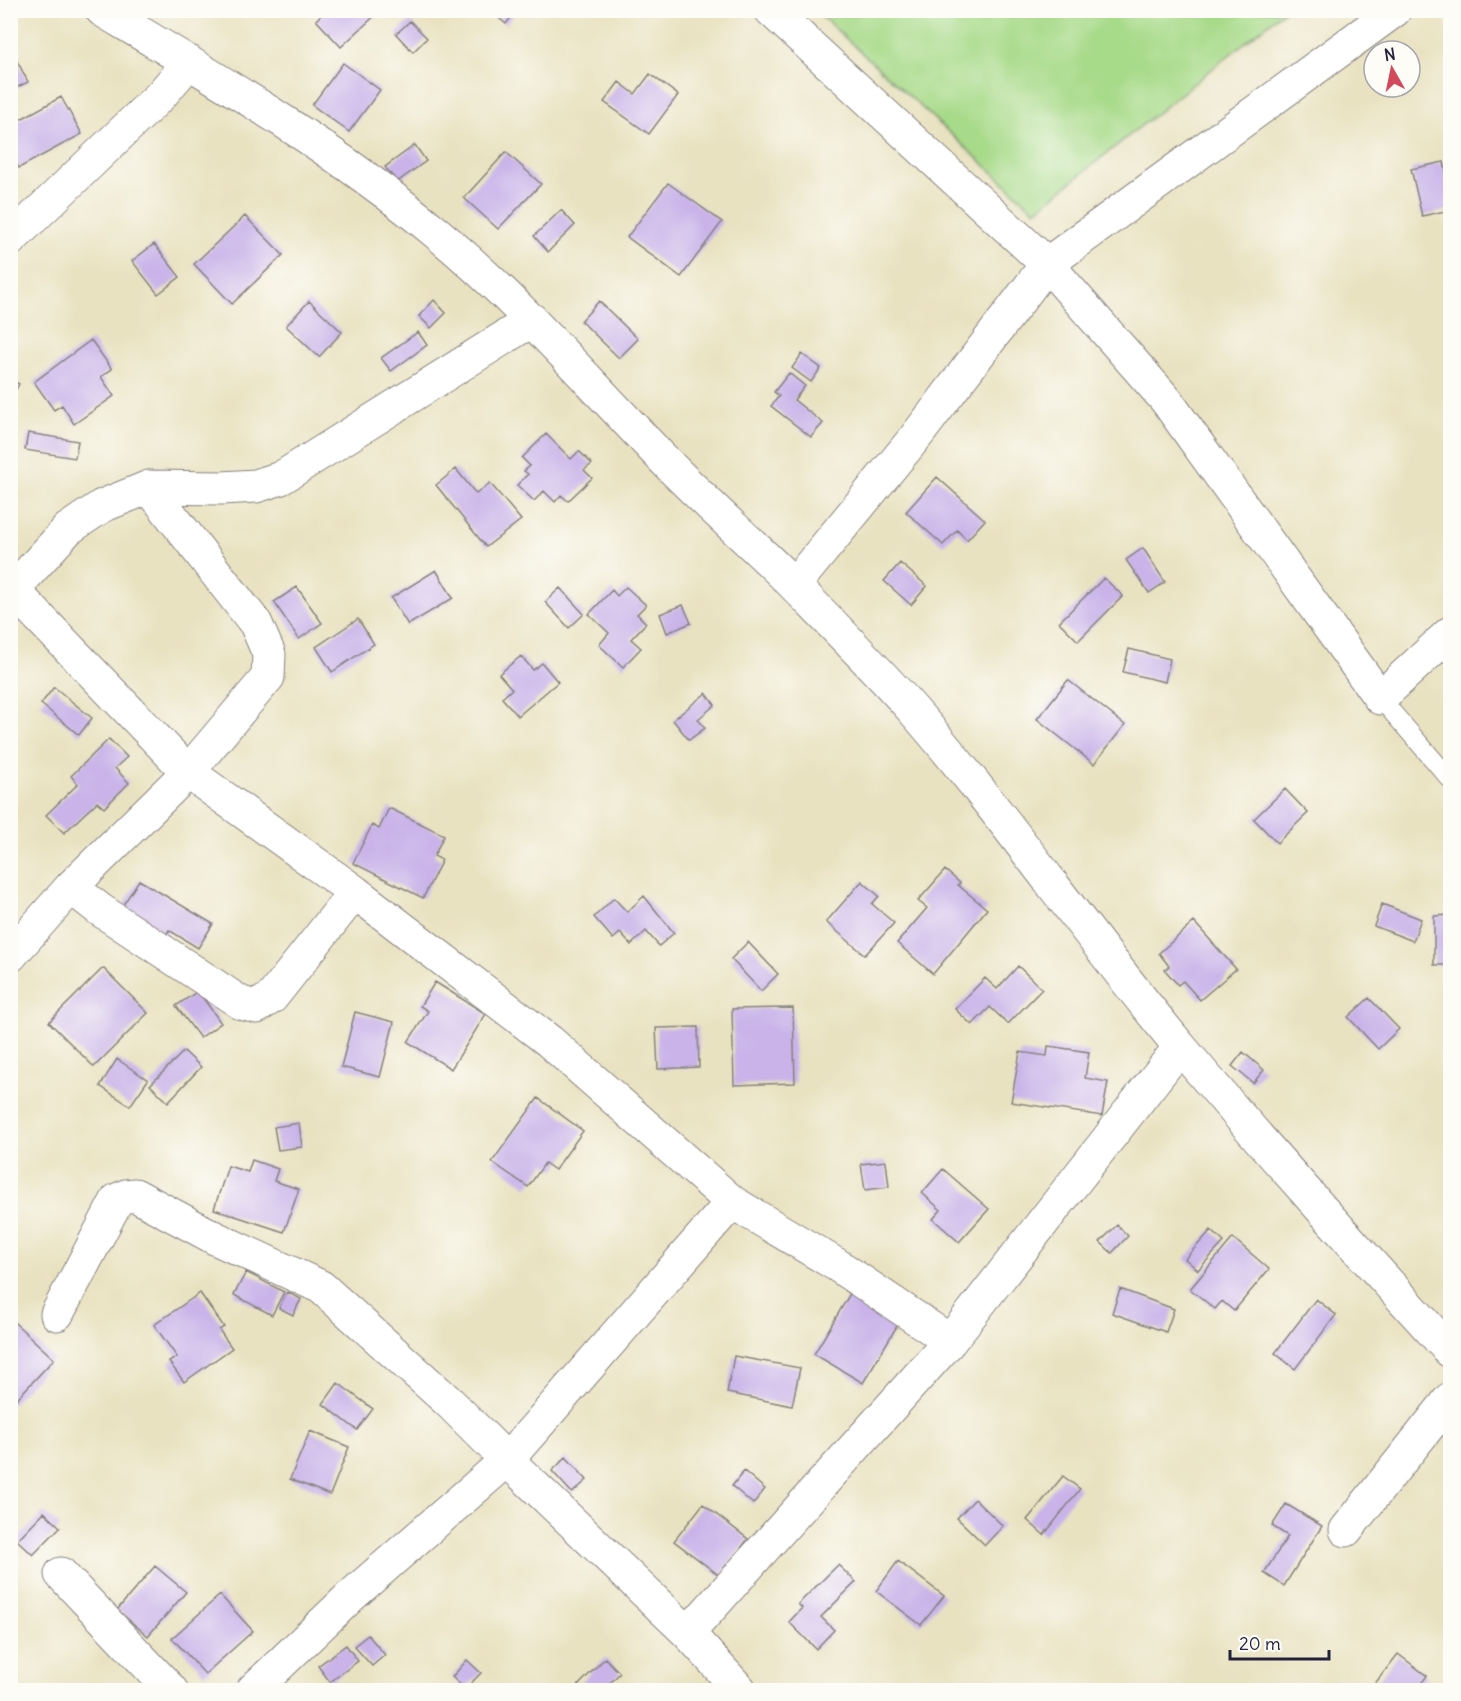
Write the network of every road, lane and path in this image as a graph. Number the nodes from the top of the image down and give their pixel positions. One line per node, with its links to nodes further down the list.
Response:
1 (102, 10): 4 (street)
2 (771, 10): 6 (street)
3 (1395, 10): 6 (street)
4 (189, 62): 5 (street); 7 (street)
5 (10, 240)
6 (1047, 264): 9 (street); 12 (street)
7 (532, 320): 8 (street); 9 (street)
8 (149, 488): 10 (street); 13 (street)
9 (794, 585): 18 (street)
10 (11, 589): 13 (street)
11 (1450, 633): 12 (street)
12 (1380, 698): 14 (lane)
13 (188, 772): 15 (street); 16 (street)
14 (1450, 779)
15 (71, 887): 16 (street); 17 (street)
16 (356, 892): 19 (street)
17 (10, 956)
18 (1180, 1047): 21 (street); 22 (street)
19 (732, 1202): 21 (street); 24 (street)
20 (57, 1314): 24 (street)
21 (950, 1341): 27 (street)
22 (1450, 1352)
23 (1450, 1399): 25 (street)
24 (507, 1460): 27 (street); 29 (street)
25 (1346, 1530)
26 (61, 1574): 28 (street)
27 (687, 1633): 30 (street)
28 (171, 1690)
29 (253, 1690)
30 (740, 1690)

